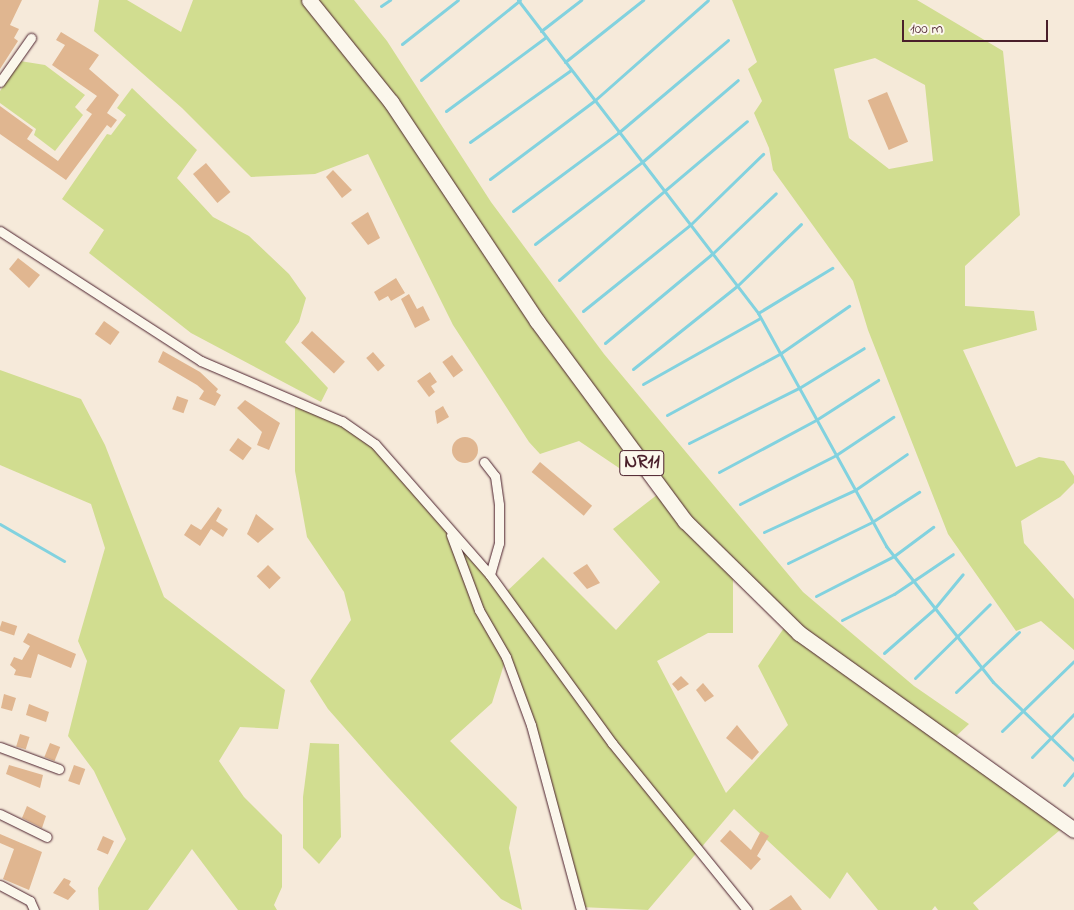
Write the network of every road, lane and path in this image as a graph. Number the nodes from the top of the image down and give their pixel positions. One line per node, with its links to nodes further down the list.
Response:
1 (309, 0): 11 (highway, NR11)
2 (31, 38): 3 (street)
3 (0, 82)
4 (0, 231): 6 (street)
5 (484, 462): 7 (street)
6 (450, 530): 7 (street); 15 (street)
7 (490, 575): 16 (street)
8 (0, 747): 9 (street)
9 (59, 769)
10 (0, 814): 12 (street)
11 (1074, 830)
12 (47, 837)
13 (0, 886): 14 (street)
14 (34, 910)
15 (581, 910)
16 (747, 910)

